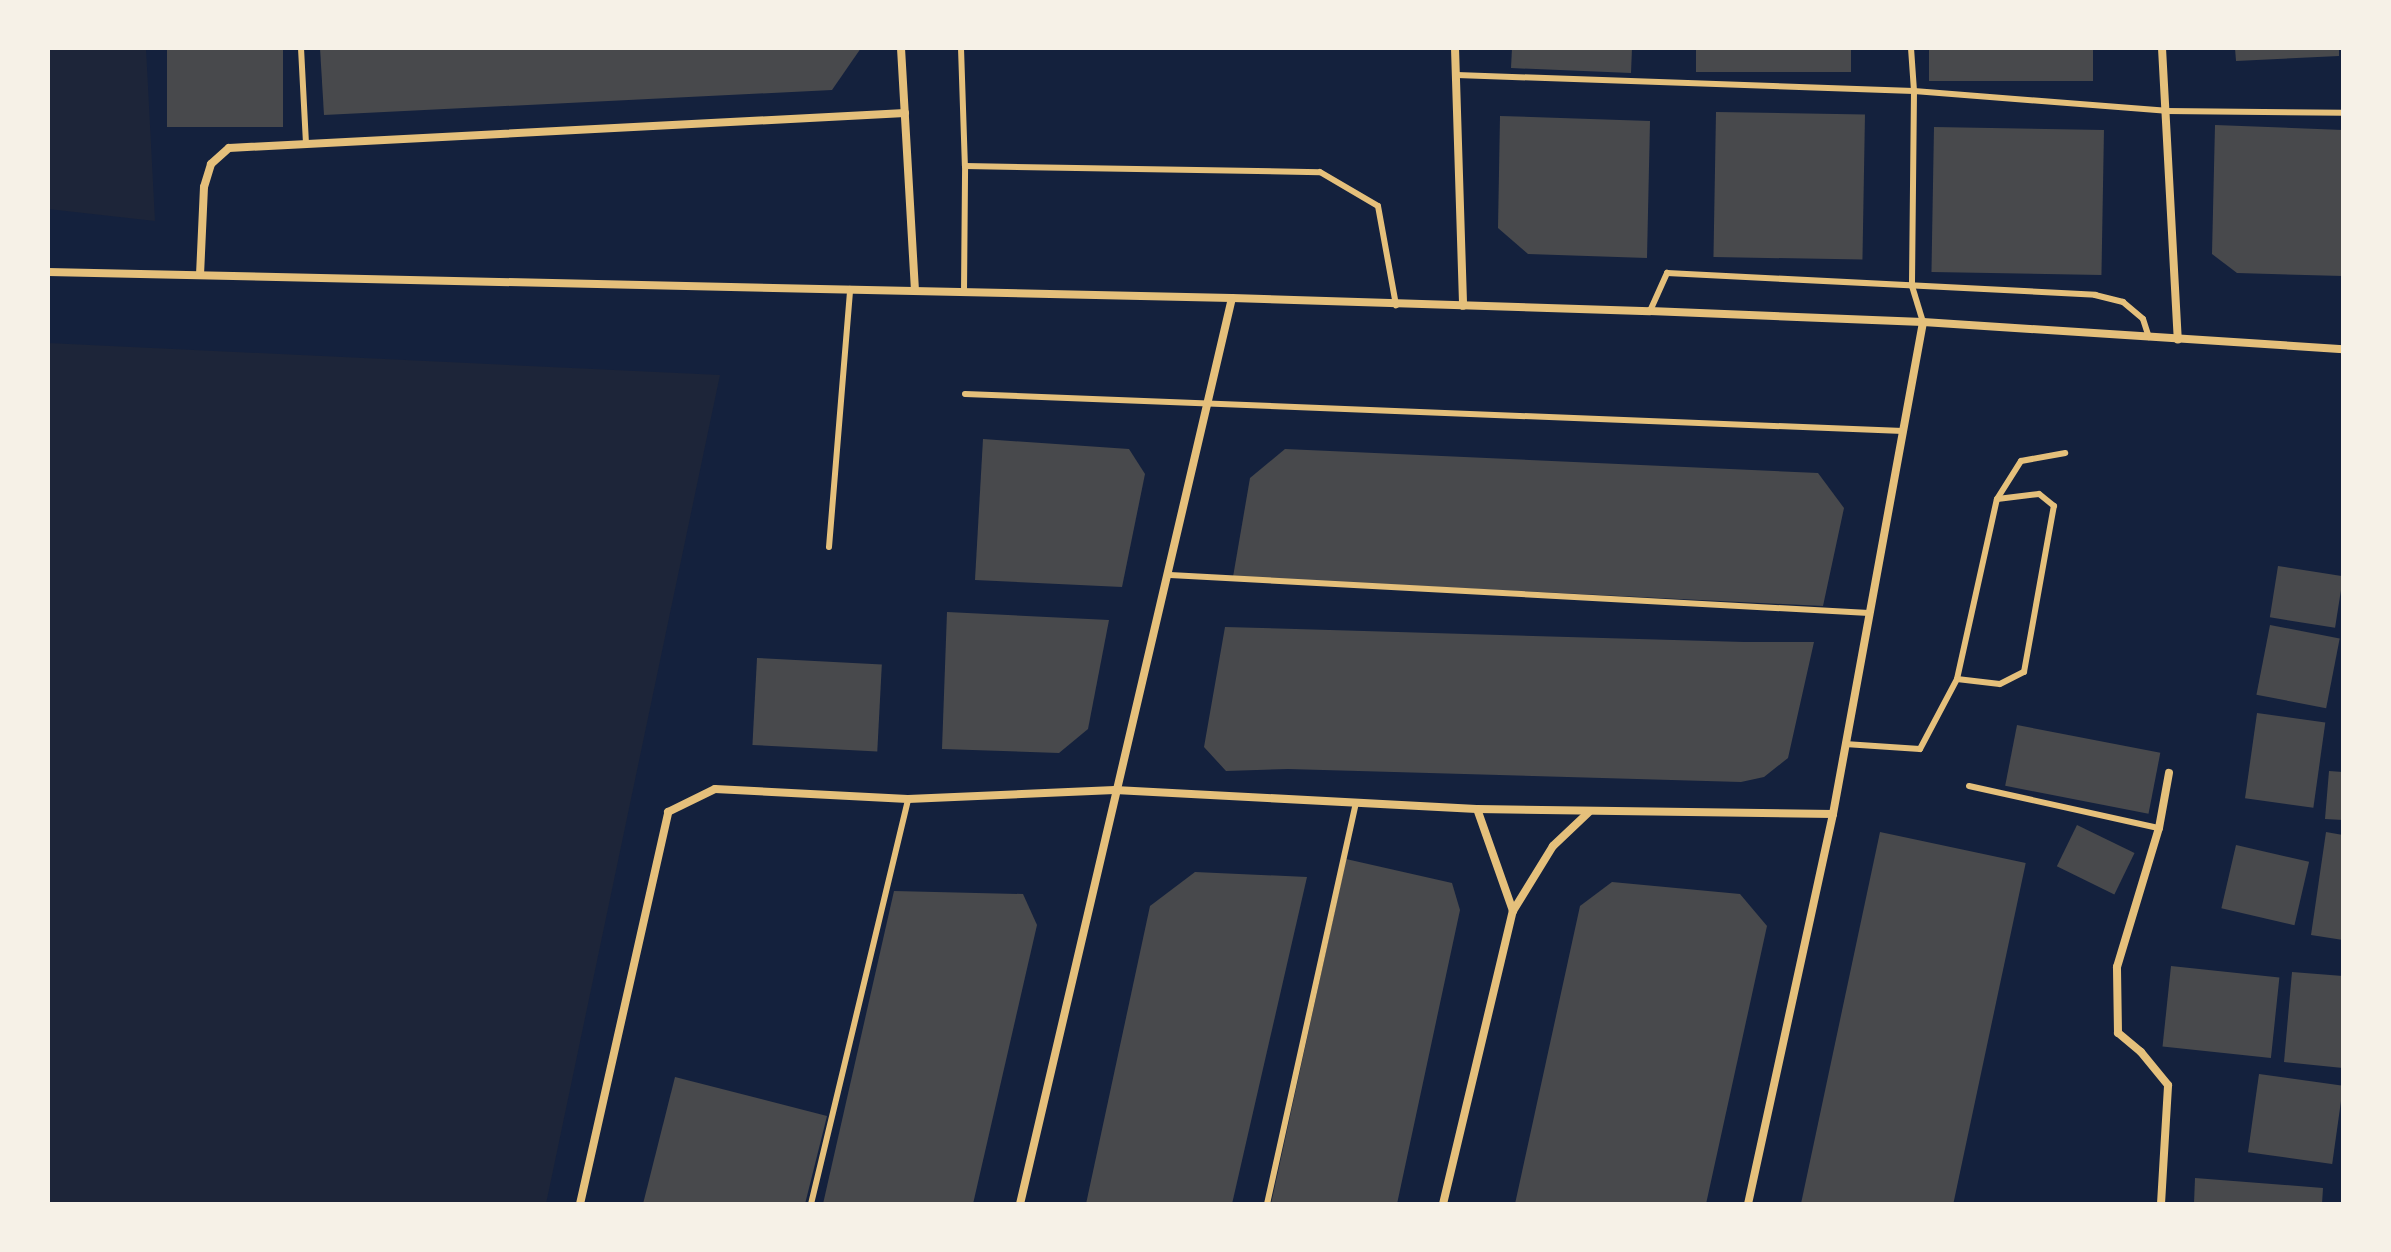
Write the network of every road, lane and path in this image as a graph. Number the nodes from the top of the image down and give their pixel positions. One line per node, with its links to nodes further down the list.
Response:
1 (301, 48): 12 (lane)
2 (901, 48): 10 (street)
3 (961, 48): 13 (lane)
4 (1455, 48): 7 (street)
5 (1911, 48): 8 (lane)
6 (2162, 48): 9 (street)
7 (1457, 75): 8 (lane); 22 (street)
8 (1914, 91): 9 (lane); 16 (lane)
9 (2166, 111): 11 (lane); 26 (street)
10 (905, 113): 12 (street); 18 (street)
11 (2343, 113)
12 (306, 144): 15 (street)
13 (965, 166): 19 (lane); 21 (lane)
14 (48, 272): 15 (street)
15 (200, 275): 17 (street)
16 (1912, 286): 23 (lane); 24 (lane); 25 (lane)
17 (850, 289): 18 (street); 33 (lane)
18 (915, 291): 19 (street)
19 (964, 292): 20 (street)
20 (1232, 298): 21 (street); 29 (street)
21 (1396, 306): 22 (street)
22 (1463, 306): 23 (street)
23 (1650, 311): 24 (street)
24 (1923, 322): 25 (street); 30 (street)
25 (2149, 338): 26 (street)
26 (2178, 340): 27 (street)
27 (2343, 349)
28 (965, 394): 29 (lane)
29 (1209, 403): 30 (lane); 34 (street)
30 (1903, 431): 35 (street)
31 (2065, 453): 32 (lane)
32 (1997, 499): 36 (lane); 36 (lane)
33 (829, 547)
34 (1170, 575): 35 (lane); 40 (street)
35 (1869, 613): 37 (street)
36 (1957, 679): 37 (lane)
37 (1845, 744): 45 (street)
38 (2169, 773): 46 (street)
39 (1969, 786): 46 (lane)
40 (1115, 790): 41 (street); 42 (street); 50 (street)
41 (908, 799): 48 (street); 49 (lane)
42 (1356, 803): 43 (street); 51 (lane)
43 (1477, 809): 44 (street); 47 (street)
44 (1589, 812): 45 (street); 47 (street)
45 (1833, 814): 53 (street)
46 (2159, 828): 54 (street)
47 (1513, 911): 52 (street)
48 (580, 1204)
49 (811, 1204)
50 (1020, 1204)
51 (1267, 1204)
52 (1443, 1204)
53 (1748, 1204)
54 (2161, 1204)

